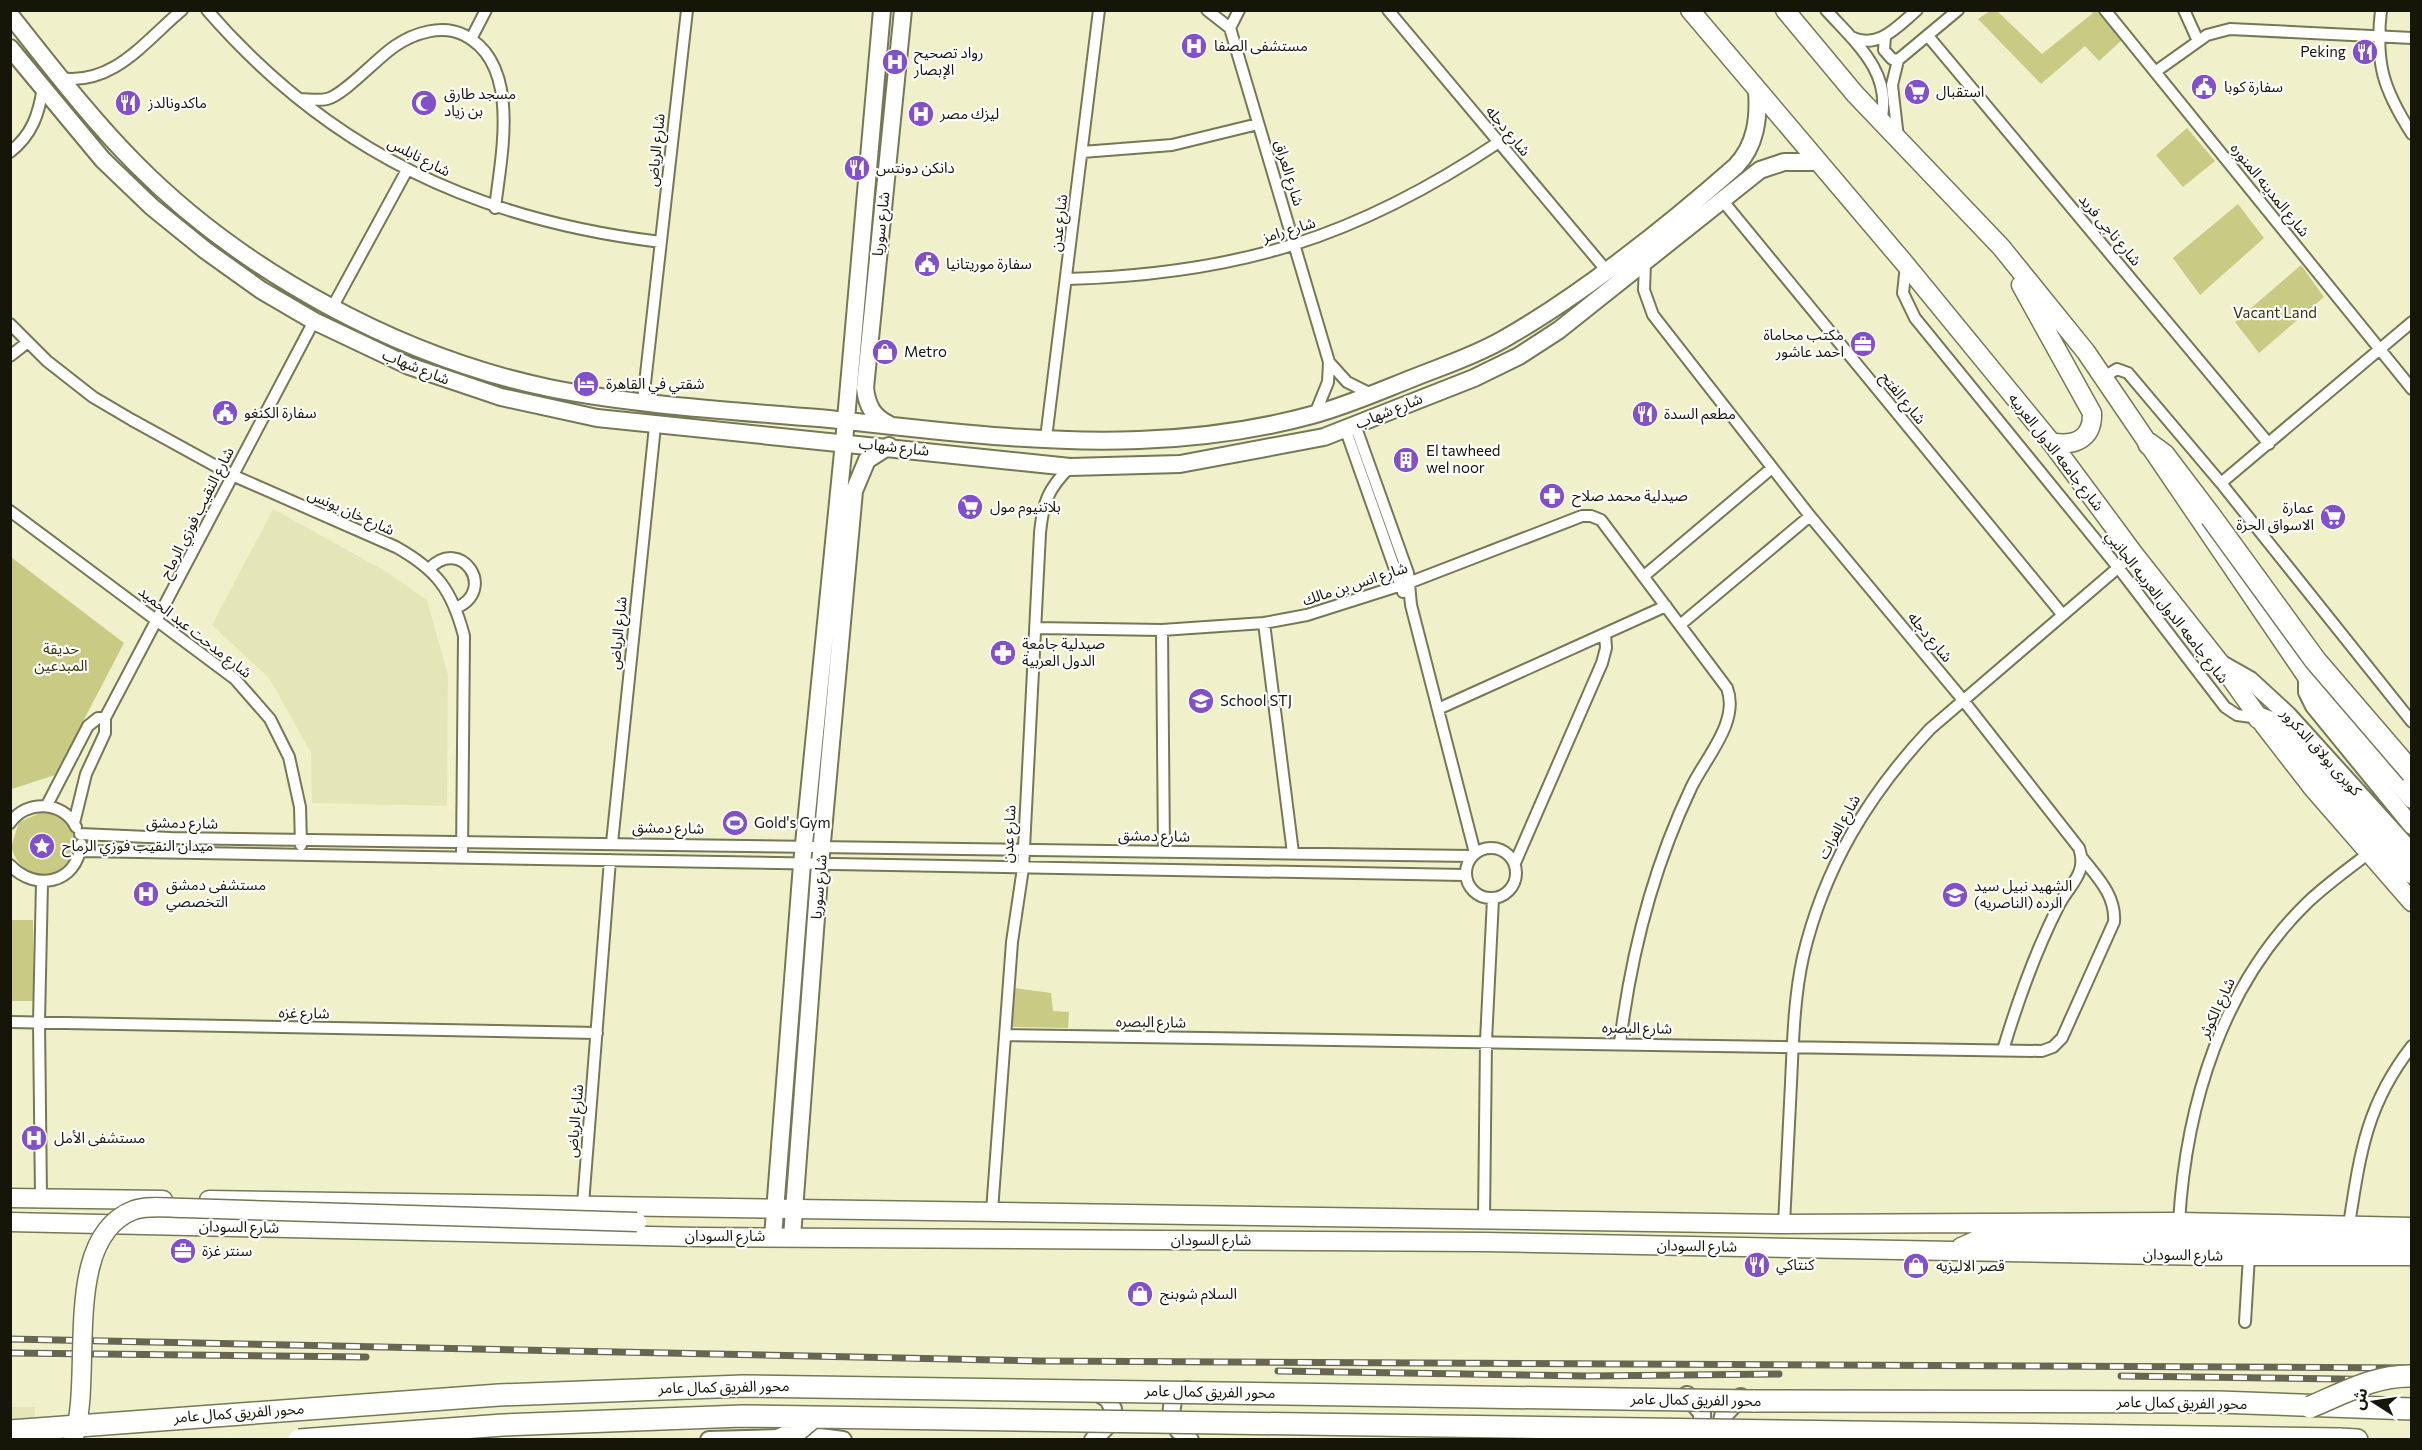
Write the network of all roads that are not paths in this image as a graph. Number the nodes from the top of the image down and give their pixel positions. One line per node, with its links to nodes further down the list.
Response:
1 (182, 10): 31 (street)
2 (207, 10): 34 (street, شارع نابلس)
3 (486, 10): 26 (street)
4 (687, 10): 48 (street, شارع الرياض)
5 (882, 10): 52 (street, شارع سوريا)
6 (903, 10): 54 (street, شارع سوريا)
7 (1100, 10): 41 (street, شارع عدن)
8 (1207, 10): 20 (street)
9 (1239, 10): 20 (street)
10 (1388, 10): 39 (street, شارع دجله)
11 (1785, 10): 35 (main road)
12 (1826, 10): 24 (street)
13 (1917, 10): 21 (street)
14 (1958, 10): 22 (street)
15 (2105, 10): 30 (street, شارع المدينه المنوره)
16 (2184, 10): 27 (street)
17 (2381, 10): 23 (street)
18 (1690, 13): 33 (main road, شارع جامعه الدول العربيه)
19 (10, 15): 31 (street, شارع شهاب)
20 (1230, 28): 36 (street, شارع العراق)
21 (1885, 36): 24 (street); 29 (street)
22 (1928, 36): 29 (street); 80 (street, شارع ناجى فريد)
23 (2378, 36): 25 (street); 27 (street); 37 (street)
24 (1850, 37): 35 (street)
25 (2412, 38)
26 (471, 39): 34 (street); 47 (street)
27 (2198, 41): 30 (street)
28 (10, 48): 32 (street, شارع شهاب)
29 (1898, 60): 38 (street)
30 (2155, 72): 62 (street, شارع المدينه المنوره)
31 (60, 78): 57 (street, شارع شهاب)
32 (44, 87): 40 (street); 58 (street, شارع شهاب)
33 (1757, 90): 42 (street); 43 (main road, شارع جامعه الدول العربيه)
34 (298, 99): 44 (street, شارع نابلس)
35 (1881, 121): 38 (main road)
36 (1258, 124): 41 (street); 49 (street, شارع العراق)
37 (2412, 134)
38 (1898, 139): 50 (main road)
39 (1498, 142): 49 (street, شارع رامز); 55 (street, شارع دجله)
40 (10, 152)
41 (1082, 152): 56 (street, شارع عدن)
42 (1747, 154): 45 (street); 55 (street, شارع شهاب)
43 (1819, 162): 45 (street, شارع شهاب); 53 (main road, شارع جامعه الدول العربيه)
44 (407, 170): 47 (street, شارع نابلس); 57 (street)
45 (1761, 170): 46 (street, شارع شهاب)
46 (1722, 200): 51 (street, شارع شهاب); 95 (street, شارع الفتح)
47 (495, 207): 48 (street, شارع نابلس)
48 (661, 242): 68 (street, شارع الرياض)
49 (1295, 246): 56 (street, شارع رامز); 64 (street, شارع العراق)
50 (2001, 247): 65 (main road); 78 (main road)
51 (1645, 263): 74 (street, شارع شهاب); 83 (street, شارع دجله)
52 (859, 265): 54 (street); 71 (street, شارع سوريا)
53 (1906, 265): 78 (main road, شارع جامعه الدول العربيه); 89 (street, شارع جامعه الدول العربيه الجانبي)
54 (877, 266): 73 (street, شارع سوريا)
55 (1606, 270): 67 (street, شارع شهاب)
56 (1067, 279): 75 (street, شارع عدن)
57 (333, 306): 68 (street, شارع شهاب)
58 (314, 321): 72 (street, شارع شهاب); 84 (street, شارع النقيب فوزي الرماح)
59 (2412, 322): 62 (street)
60 (10, 324): 61 (street, شارع خان يونس)
61 (28, 342): 63 (street); 84 (street, شارع خان يونس)
62 (2380, 350): 66 (street, شارع المدينه المنوره); 80 (street)
63 (10, 356)
64 (1329, 362): 67 (street, شارع العراق); 69 (street, شارع العراق)
65 (2104, 377): 79 (main road); 85 (street)
66 (2412, 389)
67 (1371, 394): 69 (street, شارع شهاب)
68 (643, 401): 70 (street, شارع شهاب)
69 (1315, 414): 75 (street, شارع شهاب)
70 (802, 417): 71 (street, شارع شهاب); 76 (street)
71 (846, 421): 73 (street, شارع شهاب); 77 (street, شارع سوريا)
72 (654, 426): 76 (street, شارع شهاب); 118 (street, شارع الرياض)
73 (890, 426): 75 (street, شارع شهاب)
74 (1350, 427): 82 (street, شارع شهاب); 92 (street)
75 (1046, 438)
76 (802, 439): 77 (street, شارع شهاب)
77 (844, 442): 81 (street, شارع شهاب); 119 (street, شارع سوريا)
78 (2051, 442): 88 (main road, شارع جامعه الدول العربيه)
79 (2149, 444): 103 (main road); 109 (highway, bridge)
80 (2269, 444): 85 (street)
81 (889, 446): 82 (street, شارع شهاب); 120 (street, شارع سوريا)
82 (1070, 467): 99 (street, شارع عدن)
83 (1772, 468): 87 (street, شارع دجله); 91 (street)
84 (232, 476): 90 (street, شارع خان يونس); 96 (street, شارع النقيب فوزي الرماح)
85 (2221, 483): 108 (street)
86 (10, 512): 96 (street, شارع مدحت عبد الحميد)
87 (1810, 516): 98 (street); 104 (street, شارع دجله)
88 (2134, 554): 89 (street, شارع الفرات); 102 (main road, شارع جامعه الدول العربيه)
89 (2117, 567): 95 (street, شارع الفرات); 107 (street, شارع جامعه الدول العربيه الجانبي)
90 (429, 569): 94 (street, شارع خان يونس); 94 (street)
91 (1644, 576): 92 (street, شارع انس بن مالك); 93 (street, شارع انس بن مالك)
92 (1405, 584): 97 (street, شارع انس بن مالك); 105 (street)
93 (1666, 606): 98 (street, شارع انس بن مالك); 101 (street)
94 (456, 608): 117 (street, شارع خان يونس)
95 (2062, 614): 104 (street, شارع الفرات)
96 (159, 620): 106 (street, شارع النقيب فوزي الرماح); 116 (street, شارع مدحت عبد الحميد)
97 (1264, 623): 100 (street, شارع انس بن مالك); 125 (street)
98 (1680, 625): 147 (street, شارع انس بن مالك)
99 (1036, 628): 100 (street, شارع انس بن مالك); 121 (street, شارع عدن)
100 (1162, 630): 123 (street)
101 (1605, 634): 105 (street); 132 (street)
102 (2220, 663): 107 (main road, شارع جامعه الدول العربيه); 124 (street, كوبرى بولاق الدكرور)
103 (2307, 677): 110 (main road); 114 (street, كوبرى بولاق الدكرور)
104 (1963, 700): 130 (street, شارع دجله); 148 (street, شارع الفرات)
105 (1438, 708): 127 (street)
106 (105, 718): 111 (street, شارع النقيب فوزي الرماح); 113 (street, شارع النقيب فوزي الرماح)
107 (2259, 718): 126 (main road, شارع جامعه الدول العربيه); 137 (highway)
108 (2412, 722)
109 (2412, 772)
110 (2412, 799)
111 (47, 806): 112 (street); 113 (street)
112 (10, 823)
113 (74, 823): 115 (street)
114 (2412, 826)
115 (80, 834): 116 (street, شارع دمشق); 122 (street)
116 (301, 838): 117 (street, شارع دمشق); 128 (street, شارع مدحت عبد الحميد)
117 (462, 840): 118 (street, شارع دمشق); 129 (street, شارع خان يونس)
118 (612, 843): 119 (street, شارع دمشق)
119 (804, 846): 120 (street, شارع دمشق); 133 (street, شارع سوريا)
120 (822, 846): 121 (street, شارع دمشق); 134 (street, شارع سوريا)
121 (1023, 849): 123 (street, شارع دمشق); 136 (street, شارع عدن)
122 (80, 851): 128 (street, شارع دمشق); 139 (street)
123 (1164, 851): 125 (street, شارع دمشق)
124 (2412, 852)
125 (1293, 853): 127 (street, شارع دمشق)
126 (2369, 853): 141 (main road, شارع جامعه الدول العربيه); 158 (street, شارع الكوثر)
127 (1474, 854): 132 (street); 138 (street)
128 (301, 855): 129 (street, شارع دمشق)
129 (462, 858): 131 (street, شارع دمشق)
130 (2083, 859): 150 (street); 150 (street, شارع البصره)
131 (610, 860): 133 (street, شارع دمشق); 144 (street, شارع الرياض)
132 (1515, 863): 140 (street)
133 (802, 864): 134 (street, شارع دمشق); 154 (street, شارع سوريا)
134 (820, 864): 136 (street, شارع دمشق); 154 (street, شارع سوريا)
135 (10, 865): 139 (street)
136 (1023, 868): 138 (street, شارع دمشق); 145 (street, شارع عدن)
137 (2412, 873)
138 (1465, 875): 140 (street)
139 (42, 882): 143 (street)
140 (1493, 899): 146 (street)
141 (2412, 902)
142 (10, 1022): 143 (street, شارع غزه)
143 (39, 1022): 144 (street, شارع غزه); 152 (street)
144 (597, 1034): 153 (street, شارع الرياض)
145 (1006, 1035): 146 (street, شارع البصره); 155 (street, شارع عدن)
146 (1486, 1041): 147 (street, شارع البصره); 156 (street)
147 (1620, 1043): 148 (street, شارع البصره)
148 (1792, 1046): 150 (street, شارع البصره); 159 (street, شارع الفرات)
149 (2412, 1046): 160 (street)
150 (2002, 1050)
151 (10, 1198): 152 (main road, شارع السودان)
152 (41, 1198): 153 (main road, شارع السودان)
153 (583, 1204): 154 (main road, شارع السودان)
154 (785, 1208): 155 (main road, شارع السودان); 163 (street, شارع سوريا)
155 (992, 1211): 156 (main road, شارع السودان)
156 (1484, 1218): 159 (main road, شارع السودان); 165 (main road)
157 (10, 1222): 162 (main road, شارع السودان)
158 (2179, 1222): 159 (main road, شارع السودان); 160 (main road, شارع السودان)
159 (1784, 1224)
160 (2349, 1225): 161 (main road, شارع السودان)
161 (2412, 1227)
162 (696, 1237): 163 (main road, شارع السودان); 179 (main road, bridge)
163 (782, 1237): 165 (main road, شارع السودان)
164 (2412, 1241): 166 (main road)
165 (1485, 1242): 166 (main road, شارع السودان)
166 (1952, 1252): 167 (main road, شارع السودان)
167 (2249, 1256): 168 (main road, شارع السودان); 169 (street)
168 (2412, 1256)
169 (2246, 1322)
170 (2412, 1376): 175 (highway, bridge)
171 (1080, 1382): 184 (street)
172 (1205, 1383): 185 (street)
173 (1686, 1394): 186 (street)
174 (1747, 1394): 187 (street)
175 (2310, 1407): 176 (highway, محور الفريق كمال عامر); 178 (highway, محور الفريق كمال عامر, bridge)
176 (2412, 1409)
177 (812, 1418): 180 (highway, محور الفريق كمال عامر, bridge); 182 (highway, bridge); 188 (highway, محور الفريق كمال عامر, bridge)
178 (10, 1431)
179 (73, 1440)
180 (299, 1440)
181 (709, 1440): 183 (street)
182 (779, 1440)
183 (843, 1440)
184 (1093, 1440)
185 (1190, 1440)
186 (1703, 1440)
187 (1719, 1440)
188 (2357, 1440)

